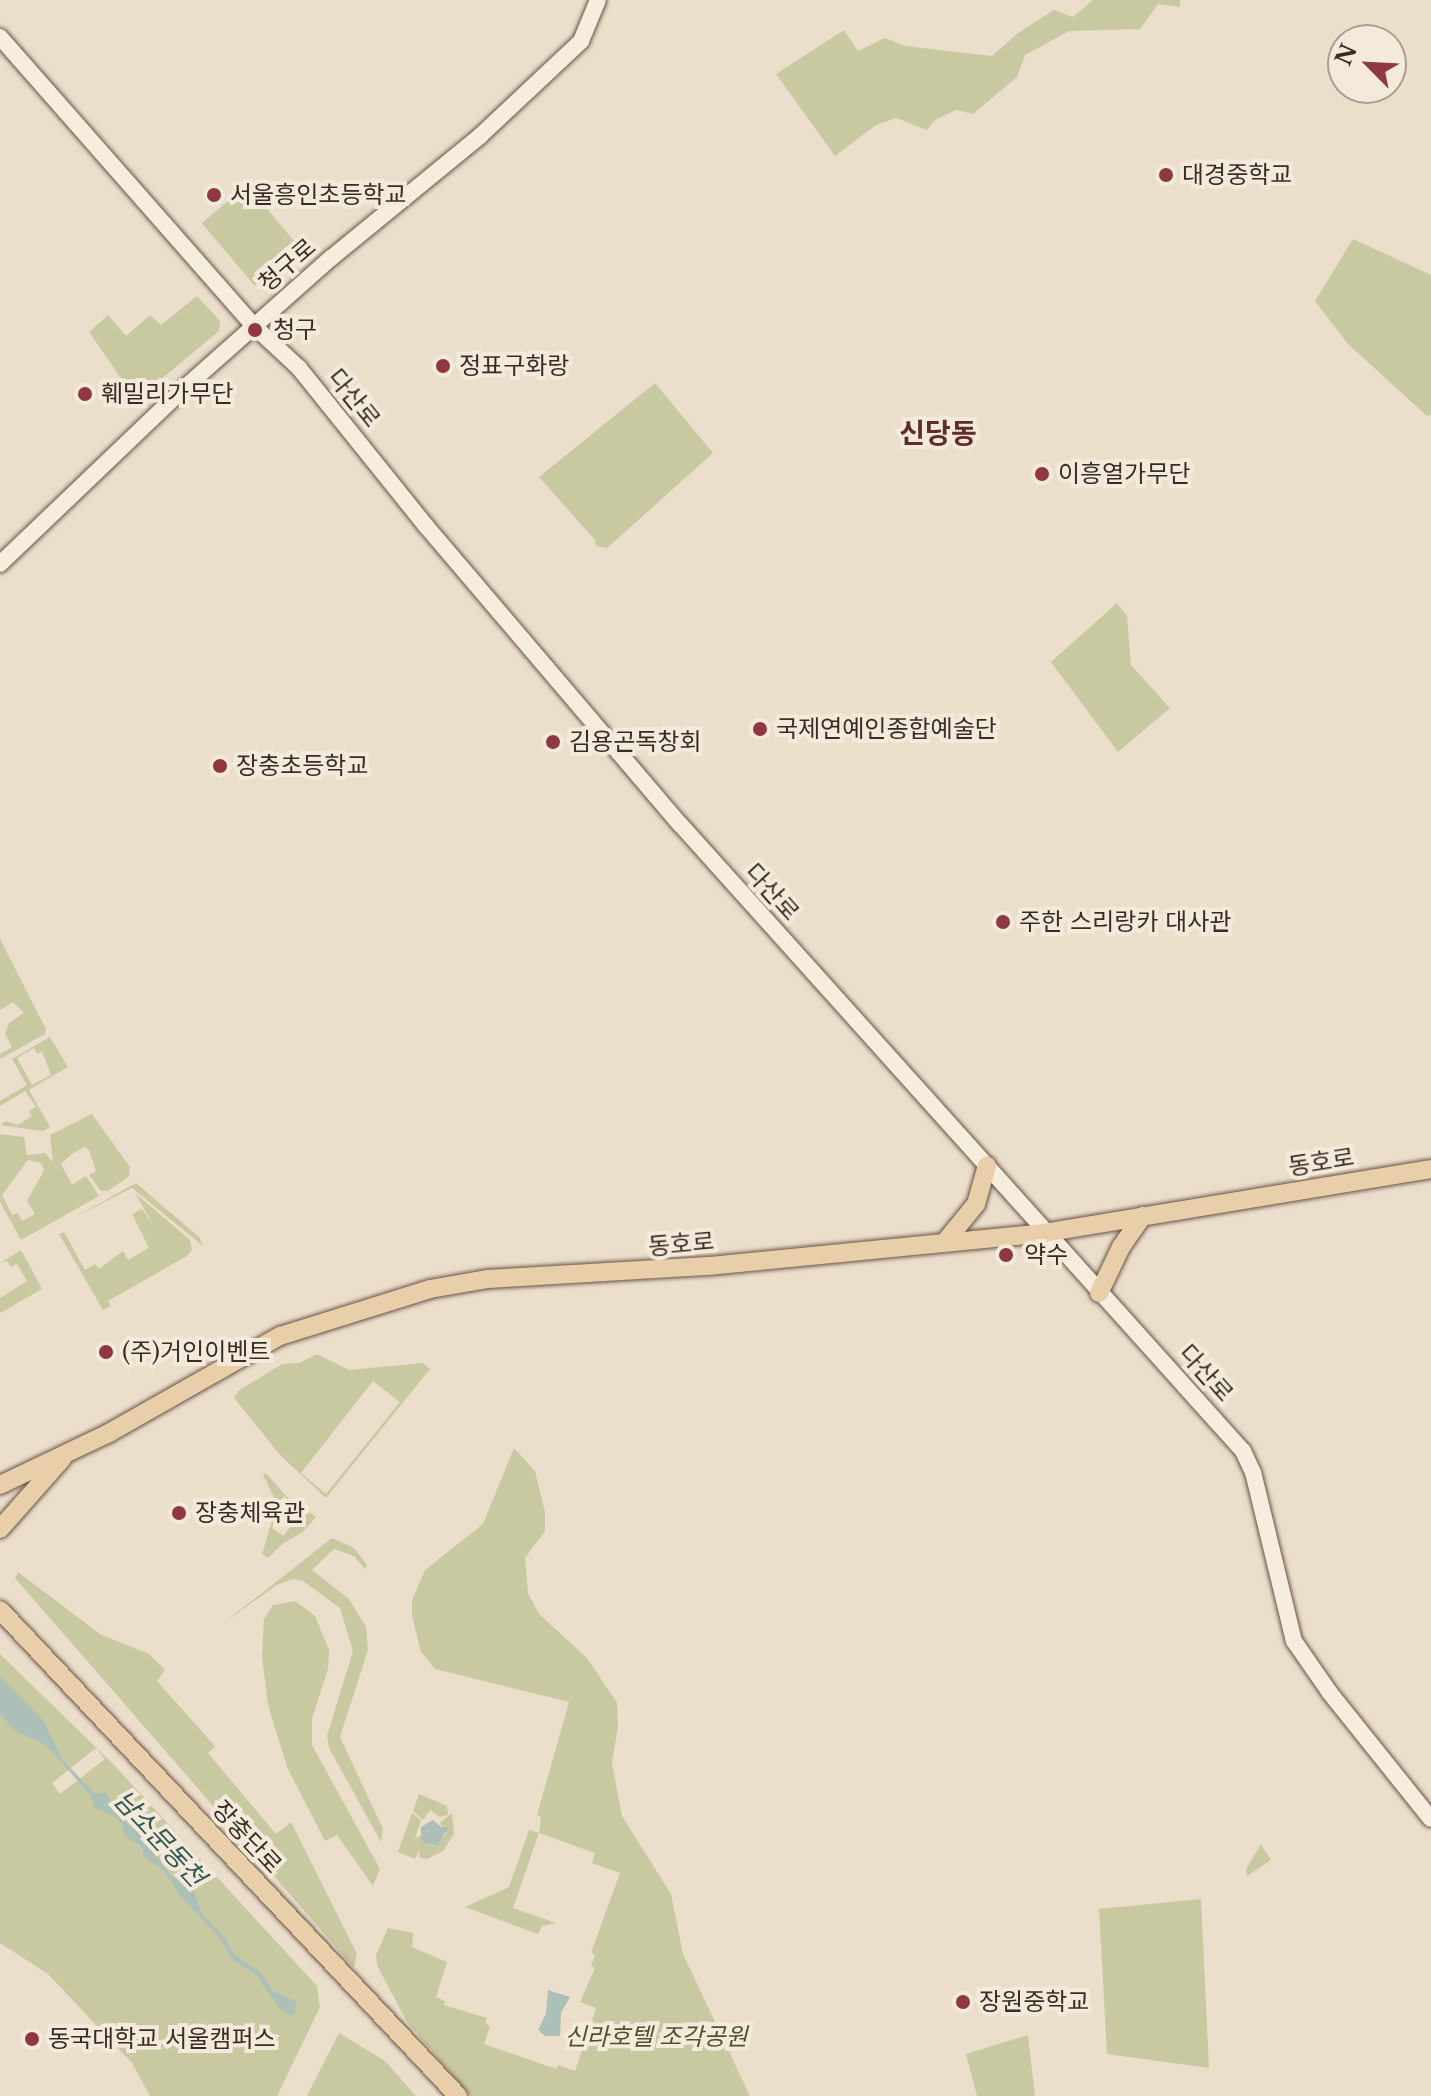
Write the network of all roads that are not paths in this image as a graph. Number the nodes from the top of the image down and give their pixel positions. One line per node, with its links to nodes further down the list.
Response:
1 (598, 0): 3 (main road, 청구로)
2 (0, 37): 3 (main road, 다산로)
3 (254, 326): 4 (main road, 청구로); 5 (main road, 다산로)
4 (0, 564)
5 (987, 1166): 8 (main road, 다산로); 9 (main road)
6 (1431, 1169): 7 (main road, 동호로)
7 (1143, 1216): 8 (main road, 동호로); 10 (main road)
8 (1044, 1233): 9 (main road, 동호로); 10 (main road, 다산로)
9 (945, 1242): 11 (main road, 동호로)
10 (1099, 1293): 17 (main road, 다산로)
11 (67, 1454): 12 (main road); 13 (main road, 동호로)
12 (0, 1485)
13 (0, 1529)
14 (0, 1610): 16 (main road, 장충단로)
15 (0, 1628): 16 (main road)
16 (30, 1641): 18 (main road, 장충단로)
17 (1431, 1819)
18 (438, 2072): 19 (main road); 20 (main road, 장충단로)
19 (446, 2096)
20 (458, 2096)

